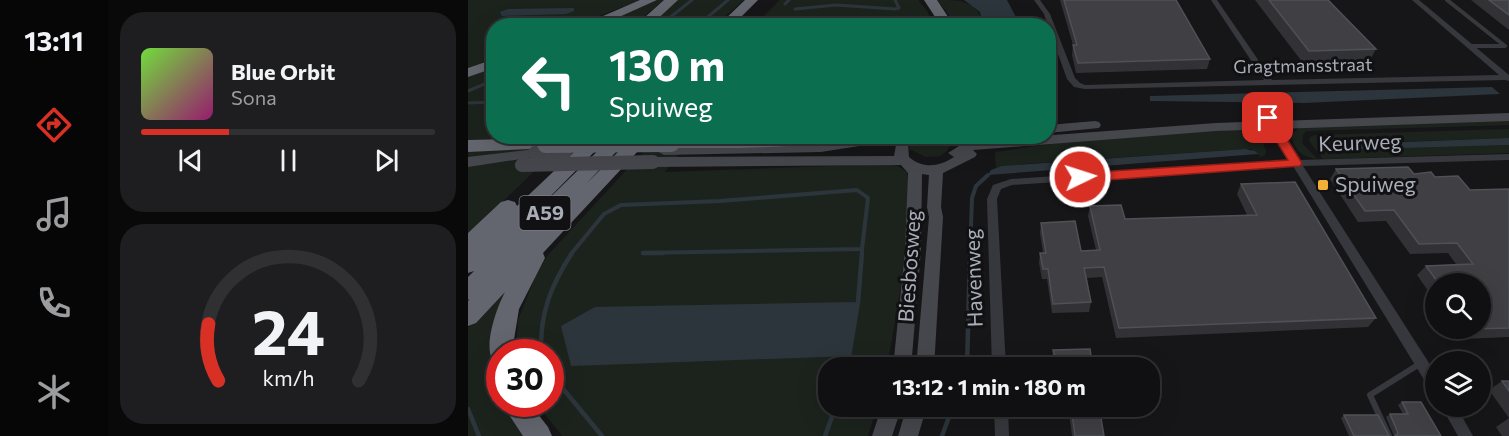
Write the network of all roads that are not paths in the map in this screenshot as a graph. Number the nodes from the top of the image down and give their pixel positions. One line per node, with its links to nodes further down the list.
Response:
1 (651, 0): 11 (highway)
2 (672, 0): 12 (highway)
3 (752, 0): 13 (highway)
4 (768, 0): 14 (highway)
5 (923, 0): 15 (highway)
6 (930, 0): 16 (highway)
7 (1037, 0): 17 (street, Gragtmansstraat)
8 (1214, 0): 23 (street)
9 (1415, 0): 19 (street)
10 (1447, 0): 19 (lane)
11 (606, 18)
12 (651, 18)
13 (733, 18)
14 (749, 18)
15 (936, 18)
16 (944, 18)
17 (1048, 18)
18 (1056, 38): 23 (street, Gragtmansstraat)
19 (1470, 46): 22 (street)
20 (486, 66): 21 (highway)
21 (468, 73)
22 (1508, 78): 23 (street, Gragtmansstraat)
23 (1270, 83)
24 (1509, 110): 26 (main road)
25 (1509, 117): 26 (main road)
26 (1270, 121): 27 (main road); 30 (main road); 48 (street)
27 (1056, 128)
28 (486, 136): 29 (highway)
29 (468, 137)
30 (1056, 139)
31 (573, 144): 53 (highway, A59)
32 (594, 144): 54 (highway, A59)
33 (615, 144): 55 (highway, A59)
34 (636, 144): 51 (highway, A59)
35 (726, 144): 43 (highway, bridge)
36 (811, 144): 42 (highway, bridge)
37 (898, 144): 42 (main road)
38 (902, 144): 46 (main road)
39 (959, 144): 44 (main road)
40 (1014, 144): 44 (main road)
41 (468, 146): 43 (highway)
42 (838, 147): 46 (main road); 50 (main road, bridge)
43 (541, 149): 47 (main road)
44 (960, 154): 49 (main road)
45 (1509, 157): 48 (street, Keurweg)
46 (905, 160): 49 (main road); 58 (main road, Biesbosweg)
47 (468, 162)
48 (1296, 163): 52 (street, Keurweg); 61 (street)
49 (942, 166): 59 (main road, Biesbosweg)
50 (468, 172)
51 (596, 186): 56 (highway, A59); 57 (highway, A59)
52 (997, 187): 60 (street, Havenweg)
53 (468, 245)
54 (468, 265)
55 (468, 291)
56 (468, 316)
57 (502, 339)
58 (903, 357)
59 (926, 357)
60 (999, 357)
61 (1421, 363): 62 (street); 72 (lane)
62 (1425, 369)
63 (525, 417): 68 (highway)
64 (888, 417): 69 (main road)
65 (914, 417): 70 (main road)
66 (1001, 417): 71 (street)
67 (1455, 417): 73 (street)
68 (539, 436)
69 (882, 436)
70 (908, 436)
71 (1002, 436)
72 (1389, 436)
73 (1466, 436)

